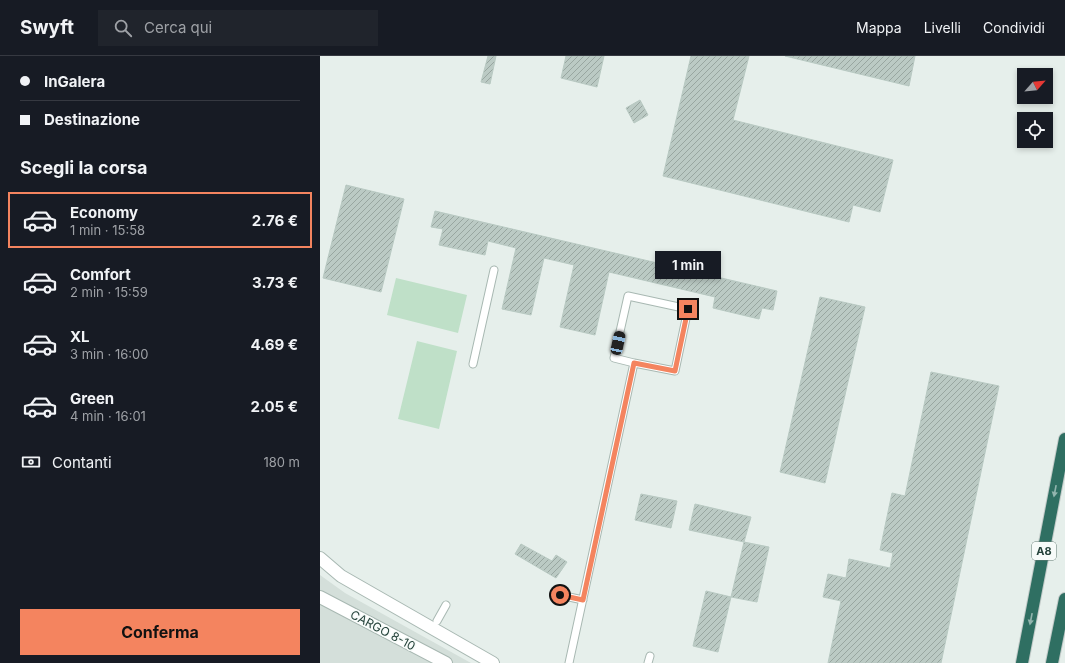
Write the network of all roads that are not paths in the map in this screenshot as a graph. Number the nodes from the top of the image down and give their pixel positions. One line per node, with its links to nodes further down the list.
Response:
1 (494, 270): 3 (lane)
2 (634, 363): 2 (lane); 9 (lane)
3 (473, 364)
4 (1065, 439): 15 (highway, A8, one-way to 15)
5 (320, 558): 13 (street)
6 (560, 595): 9 (lane)
7 (320, 597): 12 (street, CARGO 8-10)
8 (1065, 599): 16 (highway)
9 (583, 600): 14 (lane)
10 (446, 605): 11 (lane)
11 (437, 621)
12 (446, 663)
13 (493, 663)
14 (569, 663)
15 (1022, 663)
16 (1052, 663)

